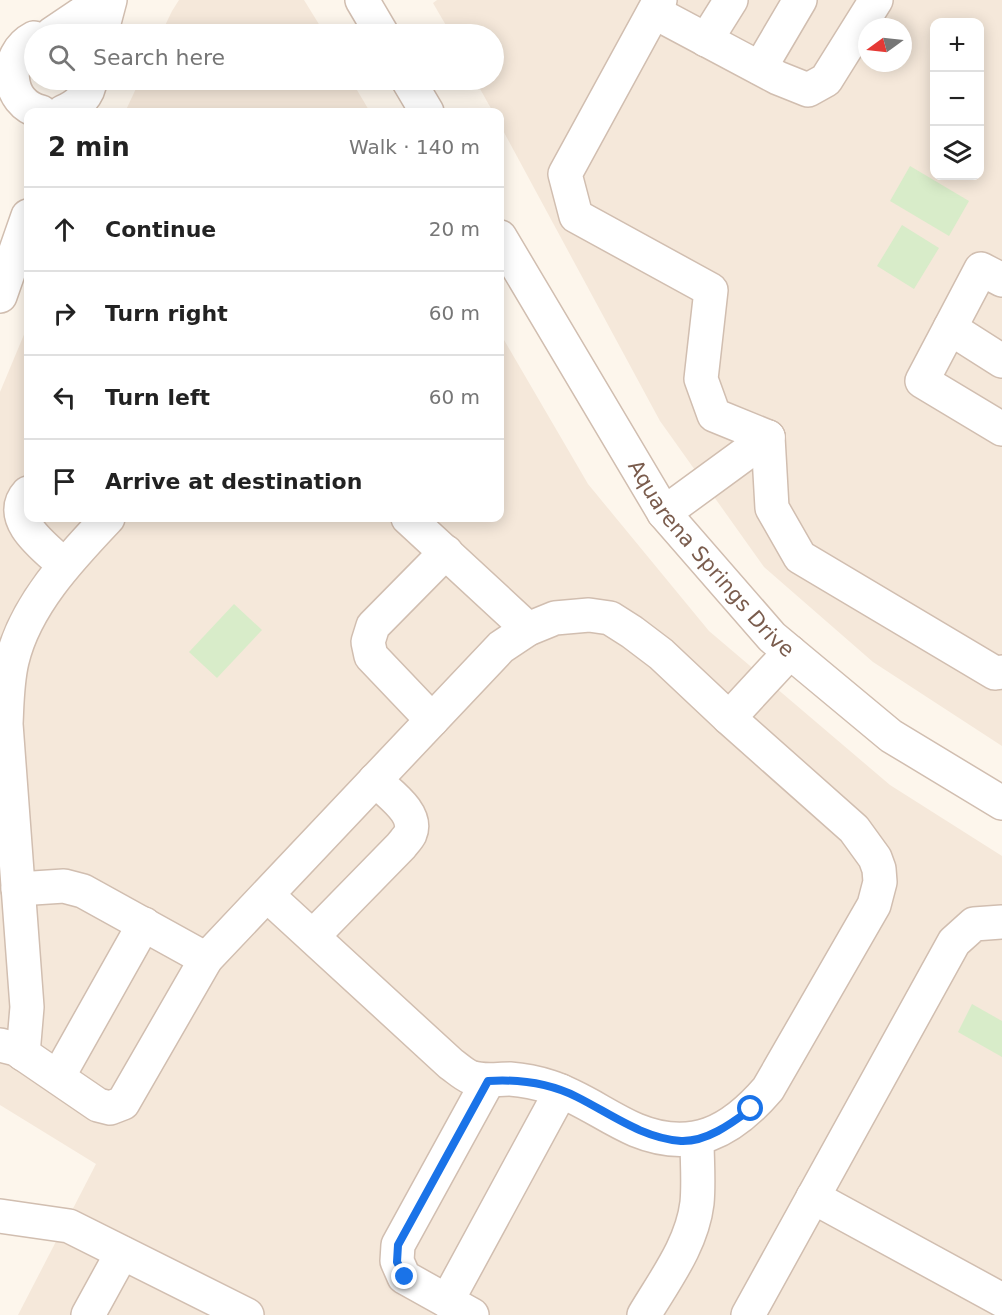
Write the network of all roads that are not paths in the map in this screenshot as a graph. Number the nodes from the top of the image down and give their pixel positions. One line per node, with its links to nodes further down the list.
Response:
1 (96, 0): 8 (street)
2 (110, 0): 9 (street)
3 (362, 0): 10 (street)
4 (731, 0): 12 (street)
5 (800, 0): 13 (street)
6 (876, 0): 13 (street)
7 (657, 6): 12 (street); 26 (street)
8 (67, 24)
9 (104, 24)
10 (376, 24)
11 (18, 40): 16 (street)
12 (706, 40): 13 (street)
13 (760, 68)
14 (86, 90): 17 (street)
15 (414, 90): 18 (street)
16 (27, 108)
17 (71, 108)
18 (425, 108)
19 (24, 227): 22 (street)
20 (504, 244): 28 (street, Aquarena Springs Drive)
21 (1002, 280): 23 (street)
22 (0, 296)
23 (950, 328): 24 (street); 25 (street)
24 (1002, 361)
25 (1002, 429)
26 (768, 437): 28 (street); 35 (street)
27 (24, 497): 32 (street)
28 (664, 513): 34 (street, Aquarena Springs Drive)
29 (104, 522): 32 (street)
30 (412, 522): 31 (street)
31 (446, 552): 33 (street); 37 (street)
32 (64, 565): 40 (street)
33 (528, 629): 36 (street); 37 (street)
34 (790, 652): 36 (street); 39 (street, Aquarena Springs Drive)
35 (1002, 672)
36 (729, 718): 50 (street)
37 (432, 720): 38 (street)
38 (375, 780): 41 (street); 44 (street)
39 (1002, 803)
40 (18, 889): 43 (street); 46 (street)
41 (267, 895): 44 (street); 45 (street)
42 (1002, 922): 51 (street)
43 (144, 924): 45 (street); 47 (street)
44 (313, 936): 48 (street)
45 (206, 959): 47 (street)
46 (12, 1049): 47 (street)
47 (58, 1077)
48 (488, 1081): 49 (street); 55 (street)
49 (561, 1091): 50 (street); 55 (street)
50 (697, 1139): 58 (street)
51 (813, 1197): 54 (street); 59 (street)
52 (0, 1216): 53 (street)
53 (122, 1253): 56 (street); 57 (street)
54 (1002, 1300)
55 (459, 1308)
56 (88, 1315)
57 (247, 1315)
58 (644, 1315)
59 (747, 1315)

